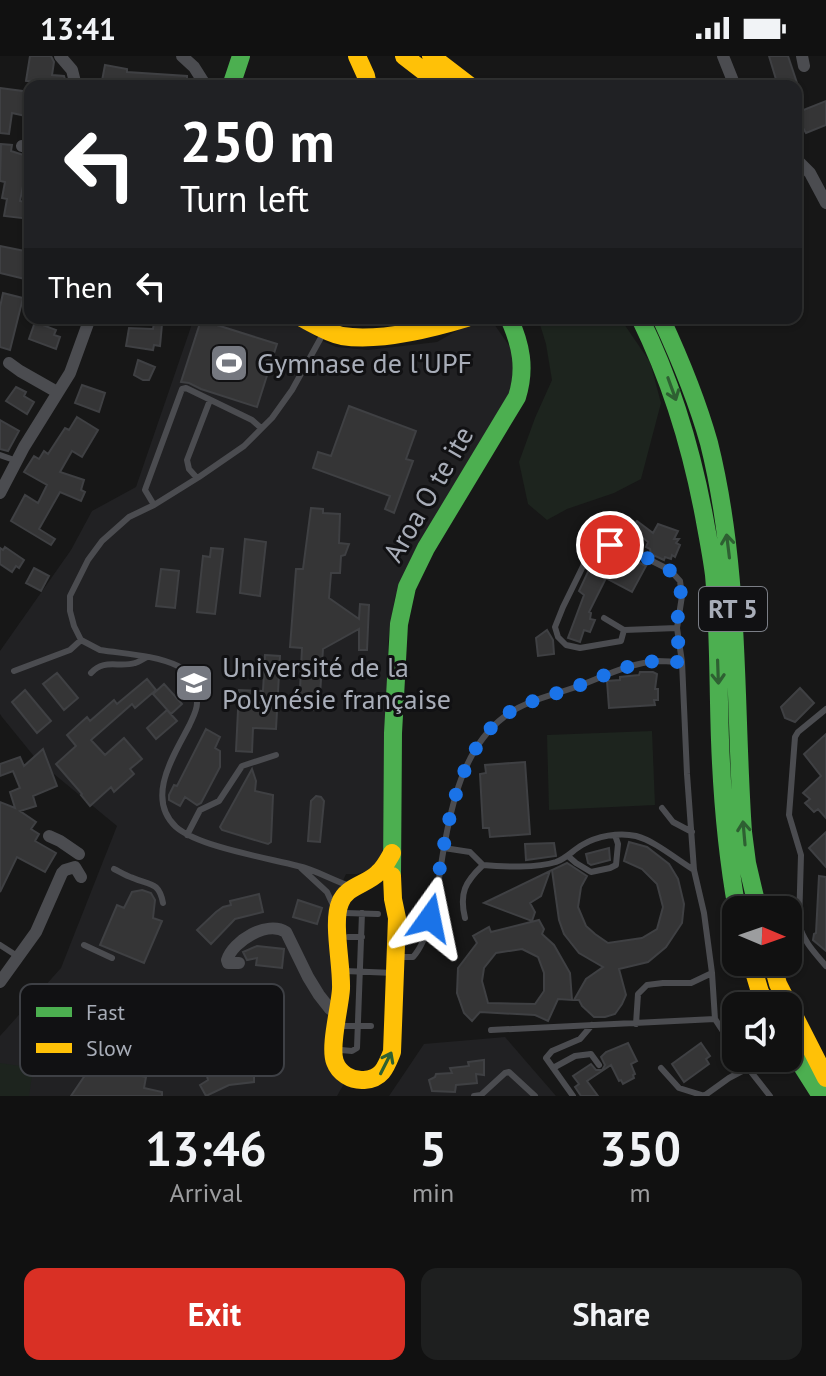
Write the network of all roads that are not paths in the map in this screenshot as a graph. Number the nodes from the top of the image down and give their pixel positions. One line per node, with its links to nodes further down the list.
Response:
1 (60, 56): 8 (street)
2 (182, 56): 9 (street)
3 (241, 56): 10 (main road)
4 (357, 56): 11 (main road)
5 (404, 56): 12 (main road)
6 (431, 56): 13 (main road)
7 (723, 56): 14 (street)
8 (74, 80)
9 (202, 80)
10 (232, 80)
11 (367, 80)
12 (435, 80)
13 (462, 80)
14 (733, 80)
15 (802, 165): 16 (street)
16 (826, 203)
17 (88, 324): 27 (street)
18 (313, 324): 24 (main road)
19 (434, 324): 24 (main road)
20 (499, 324): 25 (main road)
21 (512, 324): 25 (main road, Aroa O te ite)
22 (643, 324): 60 (main road, RT 5, one-way to 60)
23 (664, 324): 61 (main road, RT 5, one-way to 23)
24 (325, 331): 29 (lane)
25 (523, 362): 51 (main road, Aroa O te ite)
26 (9, 363): 27 (street)
27 (57, 392): 31 (street)
28 (210, 400): 29 (lane); 32 (lane); 34 (lane)
29 (261, 428): 32 (lane)
30 (0, 455): 31 (lane)
31 (17, 461): 33 (street)
32 (197, 478): 34 (lane)
33 (0, 493)
34 (154, 505): 38 (lane)
35 (604, 618): 37 (lane)
36 (677, 628): 37 (lane); 37 (lane); 40 (lane)
37 (624, 630)
38 (81, 640): 39 (lane); 41 (lane)
39 (147, 657): 42 (lane); 47 (lane)
40 (682, 662): 46 (lane); 50 (lane)
41 (14, 671)
42 (91, 673)
43 (826, 709): 76 (lane)
44 (276, 755): 47 (lane)
45 (662, 808): 46 (lane)
46 (692, 832): 57 (lane)
47 (187, 835): 55 (lane)
48 (615, 835): 53 (lane); 53 (lane); 57 (lane)
49 (49, 836): 52 (street)
50 (444, 848): 54 (lane); 75 (lane)
51 (392, 853): 59 (main road); 62 (main road, Aroa O te ite)
52 (79, 854)
53 (568, 856): 54 (lane)
54 (483, 865): 67 (lane)
55 (299, 866): 59 (lane); 64 (lane)
56 (114, 869): 63 (lane)
57 (694, 870): 79 (lane)
58 (81, 877): 72 (street)
59 (359, 884): 62 (main road); 64 (main road)
60 (734, 896)
61 (755, 896)
62 (393, 899): 75 (main road, Aroa O te ite)
63 (163, 903)
64 (341, 912): 65 (lane); 77 (main road)
65 (362, 913): 66 (lane); 69 (lane)
66 (378, 914)
67 (465, 918)
68 (348, 937): 69 (lane)
69 (362, 937): 78 (lane)
70 (0, 945): 72 (lane)
71 (84, 945): 73 (lane)
72 (19, 954): 81 (street)
73 (112, 958)
74 (239, 963): 82 (street)
75 (395, 965): 78 (lane); 98 (main road, Aroa O te ite, one-way to 75)
76 (826, 966)
77 (341, 971): 78 (lane); 82 (main road)
78 (360, 972): 86 (lane)
79 (712, 973): 83 (lane); 84 (lane)
80 (776, 976): 97 (main road)
81 (0, 982)
82 (342, 1017): 86 (lane); 98 (main road)
83 (715, 1019): 84 (lane); 89 (lane)
84 (636, 1024): 85 (lane)
85 (592, 1025): 88 (lane); 93 (lane)
86 (358, 1026): 87 (lane); 90 (lane)
87 (371, 1026)
88 (491, 1030)
89 (722, 1030)
90 (341, 1050)
91 (599, 1065): 93 (lane)
92 (802, 1066): 105 (main road)
93 (553, 1068): 102 (lane)
94 (661, 1068): 103 (lane)
95 (740, 1072): 103 (lane)
96 (751, 1072): 104 (lane)
97 (826, 1078)
98 (351, 1079): 99 (main road)
99 (342, 1096)
100 (474, 1096): 101 (lane)
101 (535, 1096)
102 (573, 1096)
103 (704, 1096)
104 (770, 1096)
105 (821, 1096)

